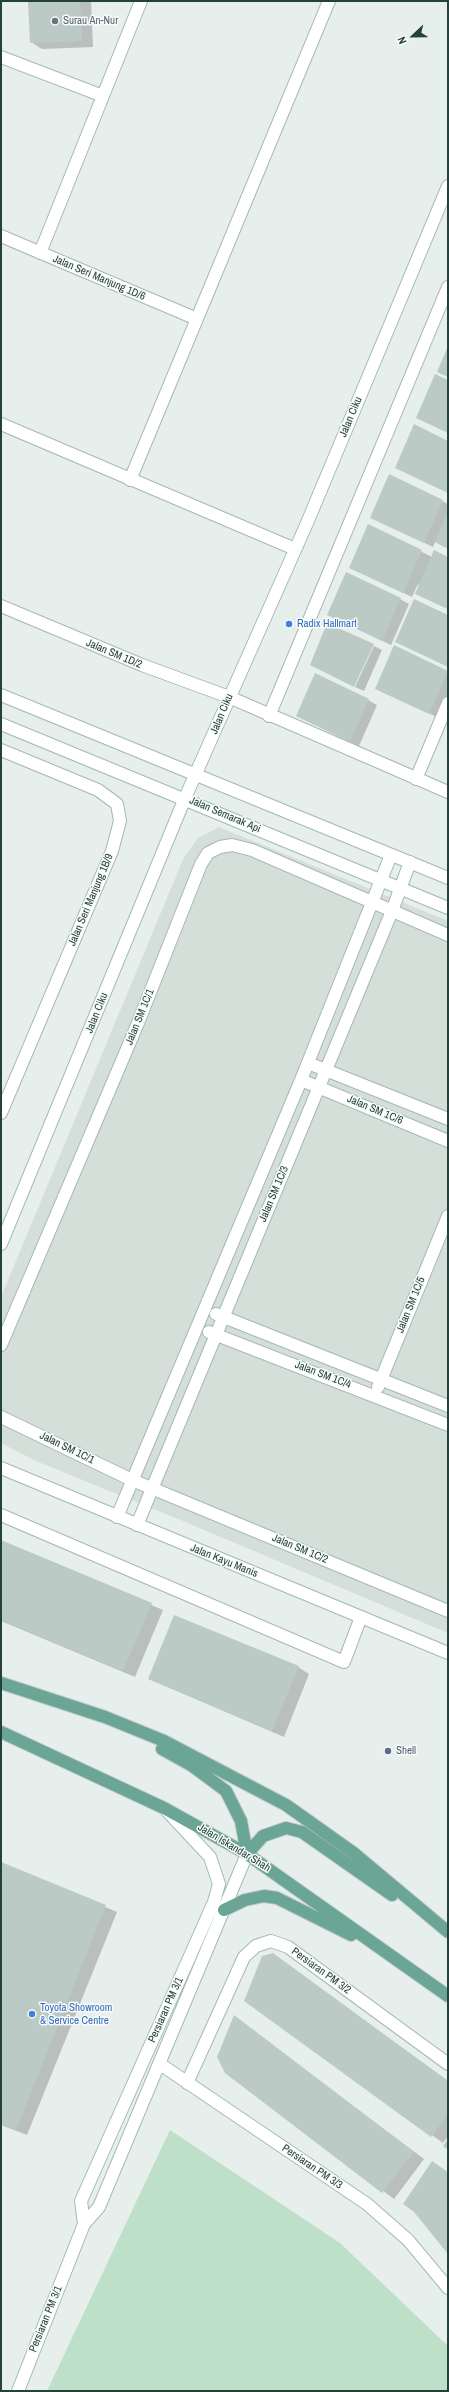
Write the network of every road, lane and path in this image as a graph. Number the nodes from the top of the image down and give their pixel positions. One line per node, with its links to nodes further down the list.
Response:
1 (141, 1): 4 (street)
2 (329, 1): 9 (street)
3 (1, 57): 4 (street)
4 (103, 96): 7 (street)
5 (448, 186): 12 (street, Jalan Ciku)
6 (1, 236): 7 (street, Jalan Seri Manjung 1D/6)
7 (40, 253): 9 (street, Jalan Seri Manjung 1D/6)
8 (448, 287): 17 (street)
9 (197, 319): 11 (street)
10 (1, 424): 11 (street)
11 (130, 480): 12 (street)
12 (295, 549): 15 (street, Jalan Ciku)
13 (1, 606): 15 (street, Jalan SM 1D/2)
14 (1, 695): 20 (street)
15 (229, 697): 17 (street, Jalan SM 1D/2); 20 (street, Jalan Ciku)
16 (448, 703): 21 (street)
17 (269, 716): 21 (street, Jalan SM 1D/2)
18 (1, 724): 23 (street, Jalan Semarak Api)
19 (1, 750): 37 (street, Jalan Seri Manjung 1B/9)
20 (196, 776): 23 (street, Jalan Ciku); 24 (street)
21 (416, 779): 22 (street, Jalan SM 1D/2)
22 (448, 792)
23 (185, 798): 27 (street, Jalan Semarak Api); 41 (street, Jalan Ciku)
24 (391, 855): 25 (street); 27 (street, Jalan SM 1C/3)
25 (410, 862): 26 (street); 28 (street, Jalan SM 1C/3)
26 (448, 878)
27 (380, 880): 28 (street, Jalan Semarak Api); 29 (street, Jalan SM 1C/3)
28 (401, 889): 30 (street, Jalan Semarak Api); 31 (street, Jalan SM 1C/3)
29 (372, 902): 31 (street, Jalan SM 1C/1); 33 (street, Jalan SM 1C/3); 46 (street, Jalan SM 1C/1)
30 (448, 908)
31 (392, 911): 32 (street, Jalan SM 1C/1); 34 (street, Jalan SM 1C/3)
32 (448, 935)
33 (308, 1063): 34 (street, Jalan SM 1C/6); 35 (street, Jalan SM 1C/3)
34 (326, 1070): 36 (street, Jalan SM 1C/3); 38 (street, Jalan SM 1C/6)
35 (301, 1080): 36 (street, Jalan SM 1C/6); 42 (street, Jalan SM 1C/3)
36 (319, 1087): 39 (street, Jalan SM 1C/6); 43 (street, Jalan SM 1C/3)
37 (1, 1113)
38 (448, 1119)
39 (448, 1141)
40 (448, 1216): 47 (street, Jalan SM 1C/5)
41 (1, 1244)
42 (206, 1310): 43 (street, Jalan SM 1C/4); 44 (street, Jalan SM 1C/3)
43 (223, 1317): 45 (street, Jalan SM 1C/3); 47 (street, Jalan SM 1C/4)
44 (198, 1328): 45 (street, Jalan SM 1C/4); 53 (street, Jalan SM 1C/3)
45 (215, 1334): 48 (street, Jalan SM 1C/4); 54 (street, Jalan SM 1C/3)
46 (1, 1345)
47 (382, 1379): 48 (street, Jalan SM 1C/5); 49 (street, Jalan SM 1C/4)
48 (375, 1395): 51 (street, Jalan SM 1C/4)
49 (448, 1406)
50 (1, 1417): 53 (street, Jalan SM 1C/1)
51 (448, 1425)
52 (1, 1468): 56 (street, Jalan Kayu Manis)
53 (132, 1480): 54 (street, Jalan SM 1C/1); 56 (street, Jalan SM 1C/3)
54 (153, 1487): 57 (street, Jalan SM 1C/3); 58 (street, Jalan SM 1C/2)
55 (1, 1515): 59 (street)
56 (117, 1517): 57 (street, Jalan Kayu Manis)
57 (137, 1525): 59 (street, Jalan Kayu Manis)
58 (448, 1611)
59 (362, 1617): 60 (street, Jalan Kayu Manis)
60 (448, 1652)
61 (1, 1683): 62 (main road)
62 (105, 1717): 65 (main road); 67 (main road)
63 (1, 1732): 64 (main road, Jalan Iskandar Shah)
64 (164, 1808): 65 (main road, Jalan Iskandar Shah); 73 (street, Persiaran PM 3/1)
65 (247, 1854): 66 (street, Persiaran PM 3/1); 67 (main road); 68 (main road, Jalan Iskandar Shah)
66 (224, 1910): 68 (main road); 70 (street, Persiaran PM 3/1)
67 (448, 1933)
68 (386, 1952): 69 (main road, Jalan Iskandar Shah)
69 (448, 1996)
70 (160, 2064): 72 (street, Persiaran PM 3/3); 73 (street, Persiaran PM 3/1)
71 (448, 2064): 72 (street, Persiaran PM 3/2)
72 (187, 2083): 74 (street, Persiaran PM 3/3)
73 (84, 2224): 75 (street, Persiaran PM 3/1)
74 (448, 2288)
75 (18, 2391)

